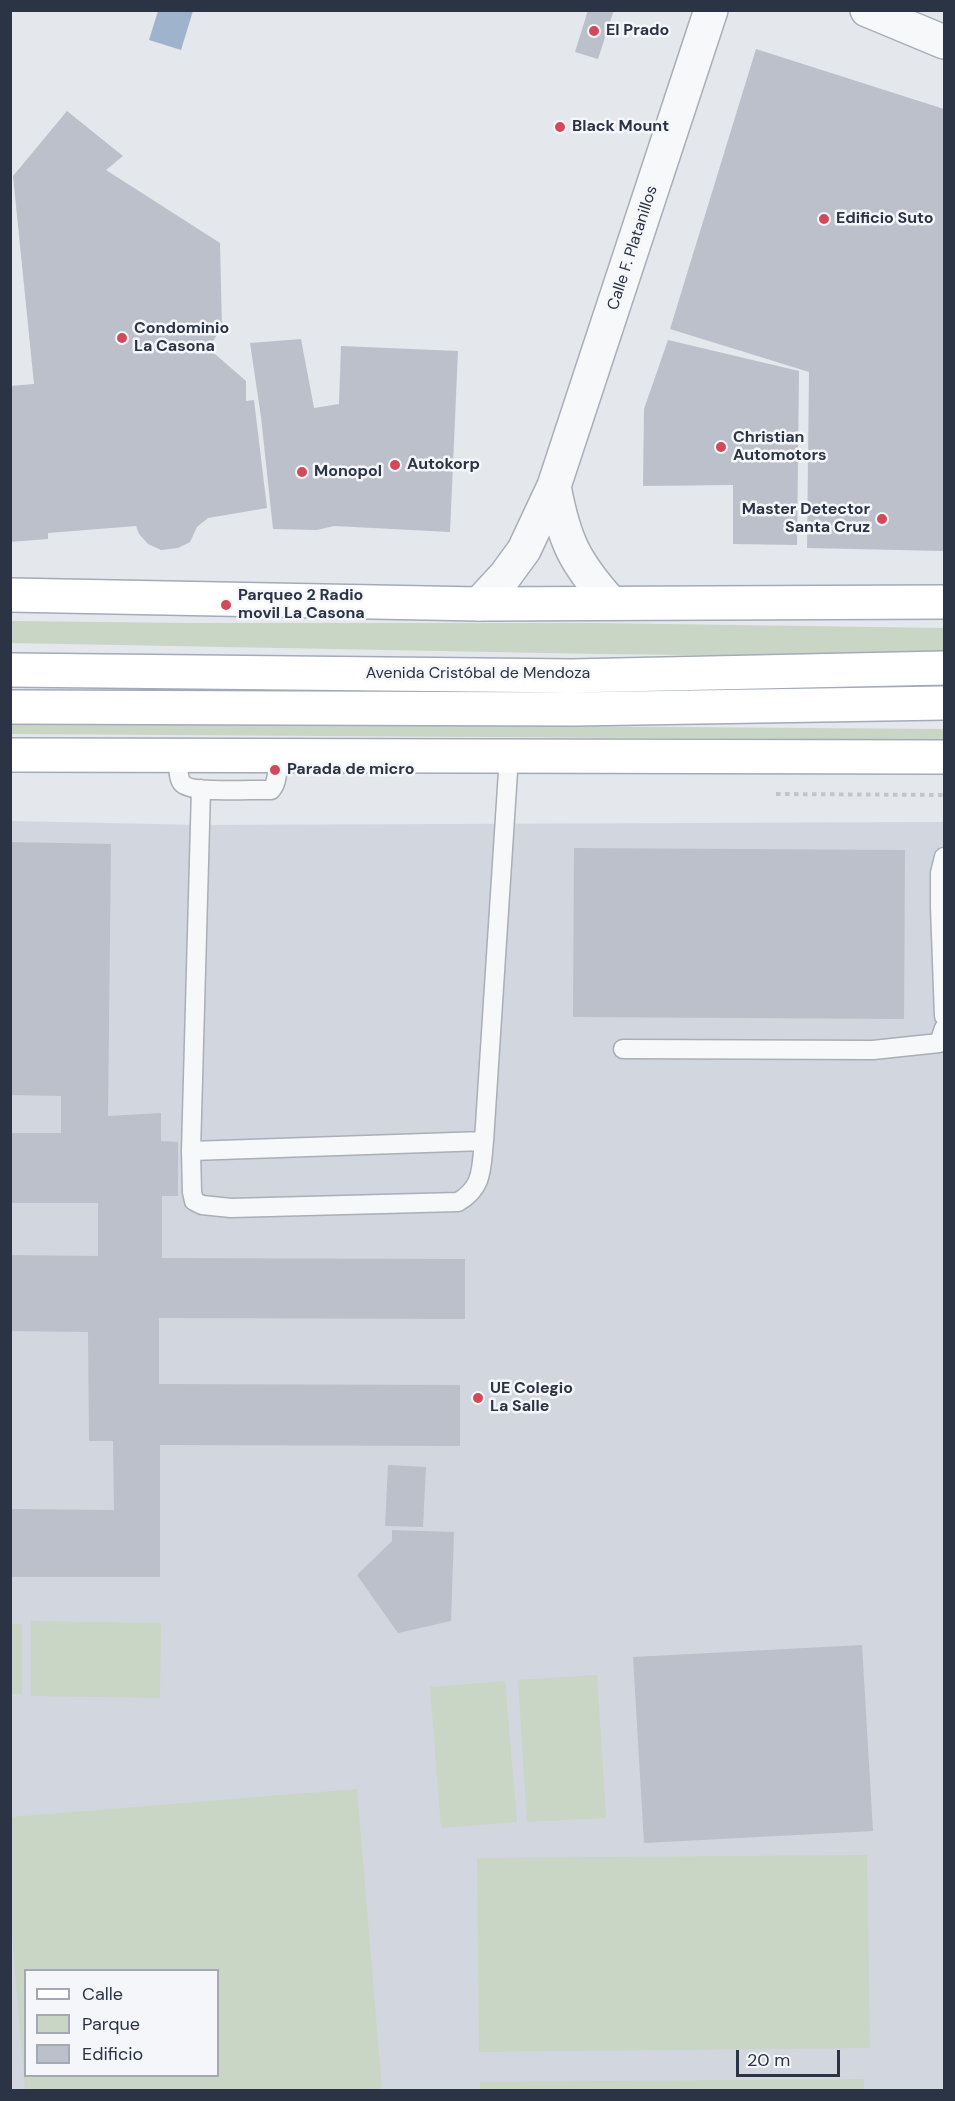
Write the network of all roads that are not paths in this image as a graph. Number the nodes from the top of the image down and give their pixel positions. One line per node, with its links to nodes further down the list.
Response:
1 (711, 10): 4 (street, Calle F. Platanillos)
2 (867, 10): 3 (street)
3 (945, 42)
4 (554, 486): 7 (street, Calle F. Platanillos); 8 (street, Calle F. Platanillos)
5 (10, 595): 8 (main road)
6 (945, 602): 7 (main road)
7 (611, 603): 8 (main road)
8 (479, 604)
9 (945, 668): 10 (main road, Avenida Cristóbal de Mendoza)
10 (10, 670)
11 (945, 703): 12 (main road, Avenida Cristóbal de Mendoza)
12 (10, 707)
13 (10, 755): 14 (main road)
14 (178, 755): 15 (main road); 18 (lane)
15 (277, 755): 16 (main road); 18 (lane)
16 (509, 756): 17 (main road); 23 (lane)
17 (945, 758)
18 (201, 789): 24 (lane)
19 (945, 857): 20 (lane)
20 (945, 1016)
21 (945, 1028): 22 (lane)
22 (623, 1049)
23 (484, 1141): 24 (lane); 24 (lane)
24 (192, 1151)

